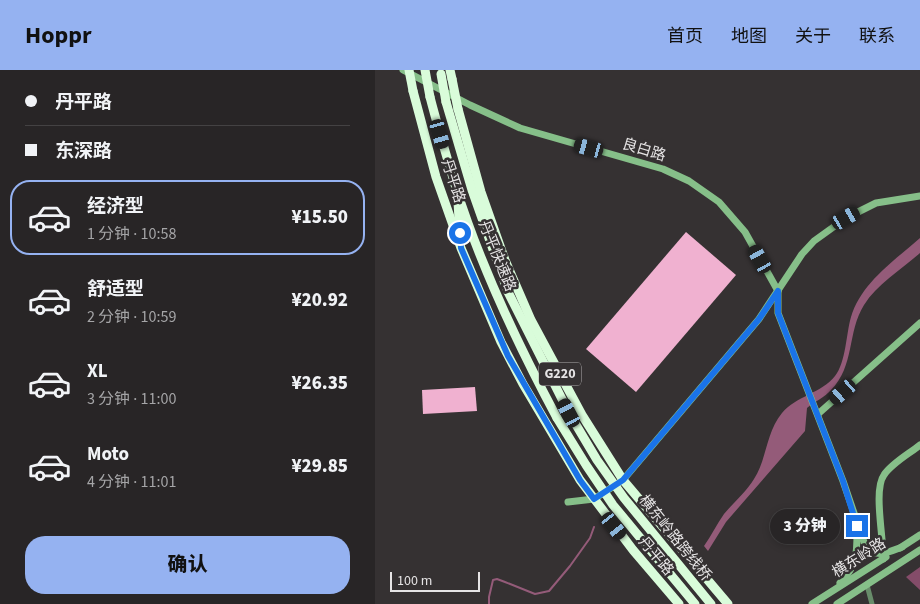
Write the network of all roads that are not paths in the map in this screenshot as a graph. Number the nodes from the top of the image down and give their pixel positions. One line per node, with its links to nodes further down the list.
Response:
1 (403, 70): 11 (street, 良白路)
2 (409, 70): 10 (highway, 丹平路 / G220, bridge)
3 (425, 70): 6 (highway, 丹平快速路, bridge)
4 (440, 72): 7 (highway, 丹平快速路, bridge)
5 (451, 74): 9 (highway, 丹平路 / G220, bridge)
6 (457, 190): 10 (highway); 15 (highway, 丹平快速路)
7 (472, 190): 9 (highway); 13 (highway, 丹平快速路)
8 (920, 196): 11 (street)
9 (494, 229): 17 (highway, 丹平路 / G220)
10 (461, 248): 18 (highway, 丹平路 / G220)
11 (778, 291): 14 (street); 17 (street)
12 (920, 323): 14 (street)
13 (569, 413): 28 (highway, 横东岭路跨线桥, bridge)
14 (817, 414): 20 (street)
15 (557, 418): 27 (highway, 横东岭路跨线桥, bridge)
16 (920, 446): 23 (street)
17 (623, 480): 18 (street); 29 (highway, 丹平路 / G220)
18 (594, 499): 19 (street); 26 (highway, 丹平路 / G220)
19 (568, 502)
20 (857, 526): 23 (street); 25 (street)
21 (920, 534): 23 (street, 横东岭路)
22 (920, 550): 24 (street, 横东岭路)
23 (883, 556): 25 (street, 横东岭路)
24 (867, 585): 31 (street, 横东岭路); 32 (street)
25 (835, 590): 30 (street, 横东岭路)
26 (679, 604)
27 (695, 604)
28 (711, 604)
29 (728, 604)
30 (812, 604)
31 (837, 604)
32 (872, 604)

